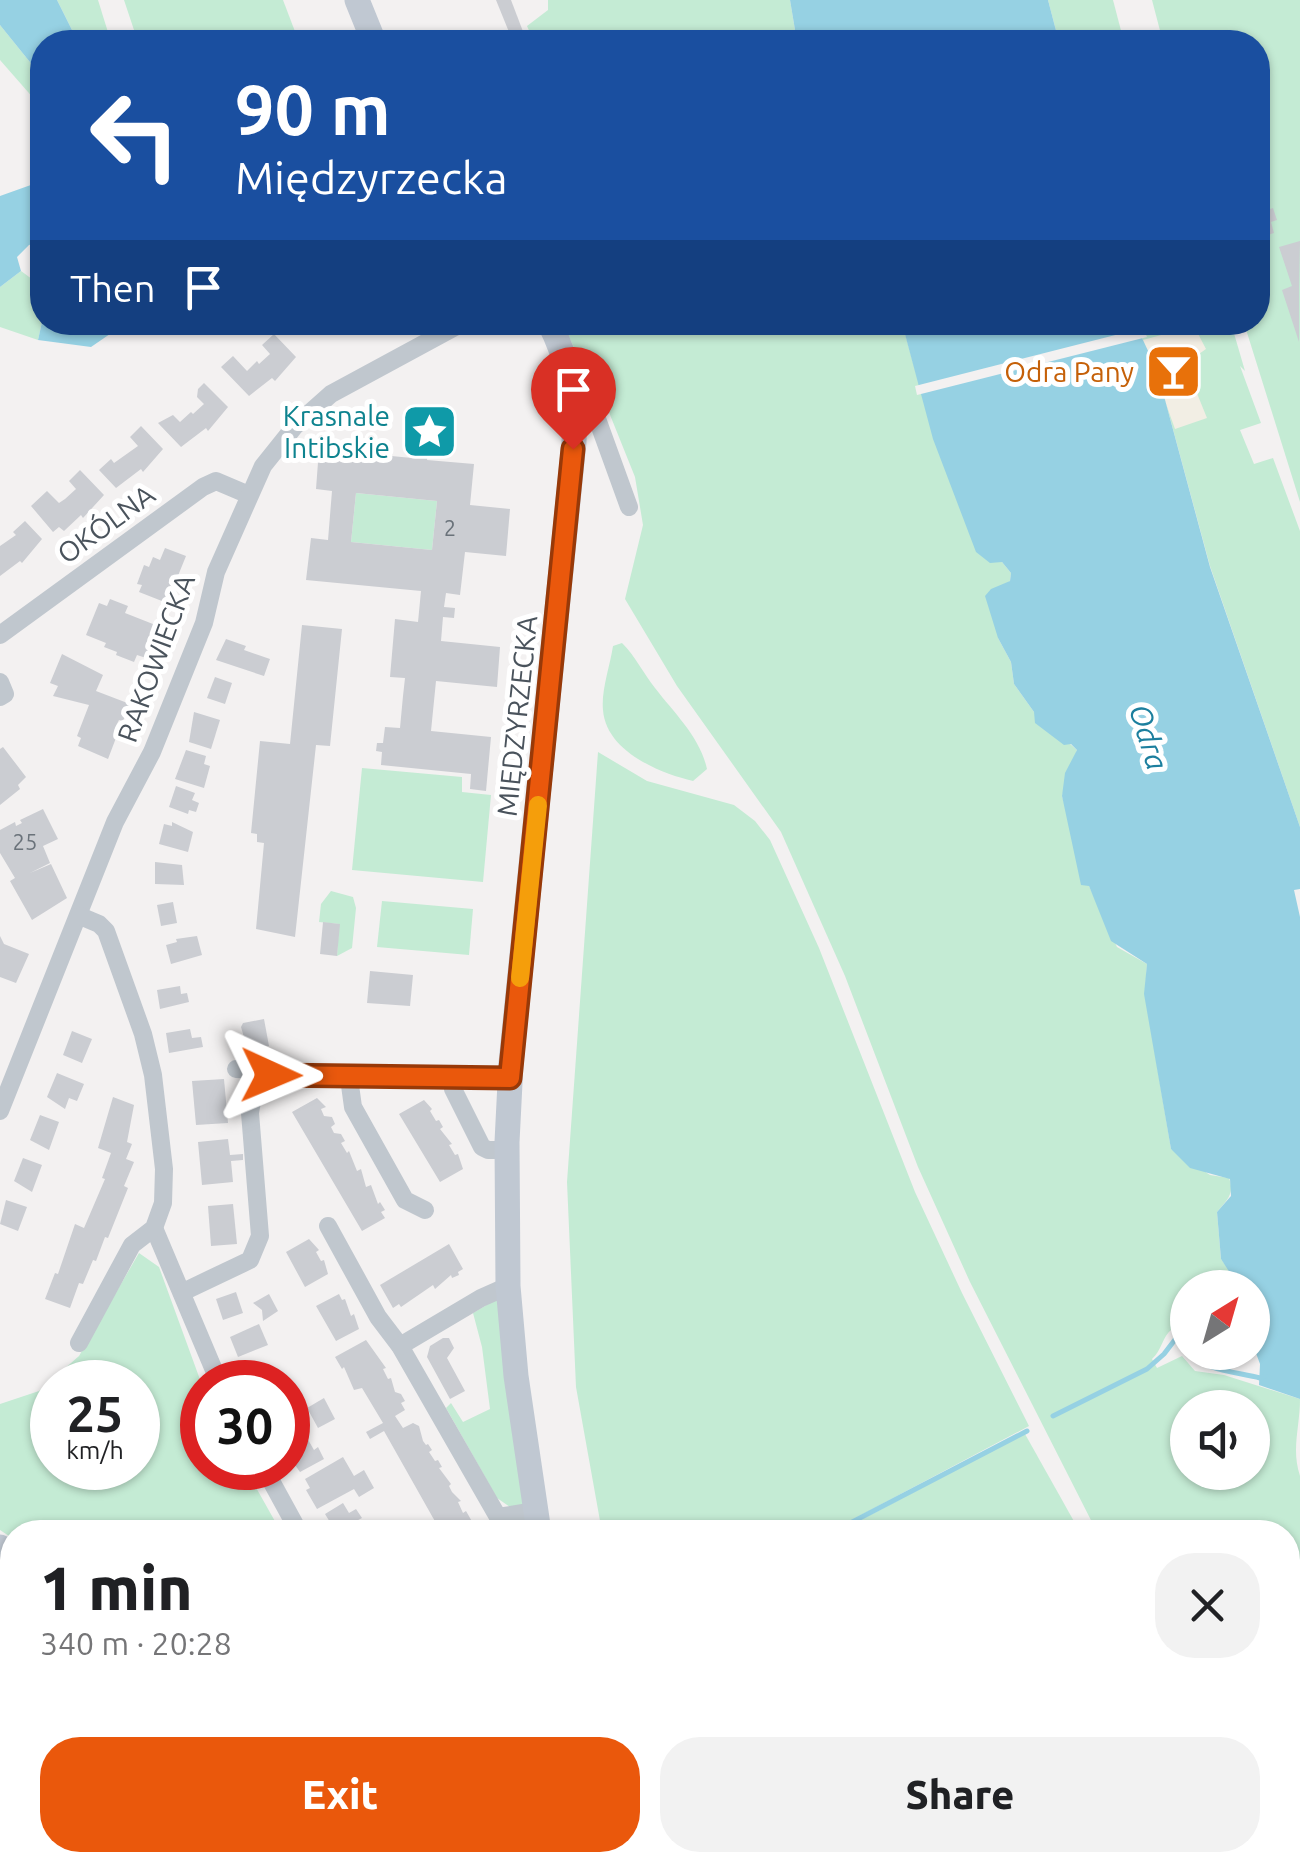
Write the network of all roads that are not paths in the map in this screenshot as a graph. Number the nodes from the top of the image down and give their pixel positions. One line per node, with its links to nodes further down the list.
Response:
1 (357, 0): 2 (street)
2 (369, 30)
3 (440, 335): 6 (street, RAKOWIECKA)
4 (555, 335): 5 (street, MIĘDZYRZECKA)
5 (566, 360): 7 (street); 16 (street, MIĘDZYRZECKA)
6 (249, 496): 8 (street, OKÓLNA); 11 (street, RAKOWIECKA)
7 (629, 507)
8 (0, 635)
9 (0, 682): 10 (street)
10 (0, 697)
11 (80, 916): 17 (street, RAKOWIECKA); 21 (street)
12 (236, 1069): 13 (street)
13 (271, 1075): 14 (street); 23 (street)
14 (350, 1078): 15 (street); 19 (street)
15 (452, 1078): 16 (street); 18 (street)
16 (510, 1078): 18 (street, MIĘDZYRZECKA)
17 (0, 1111)
18 (507, 1150): 22 (street, MIĘDZYRZECKA)
19 (425, 1210)
20 (328, 1226): 25 (street)
21 (154, 1228): 23 (street); 24 (street)
22 (508, 1286): 25 (street); 30 (street, MIĘDZYRZECKA)
23 (183, 1292): 26 (street)
24 (79, 1344)
25 (400, 1346): 29 (street)
26 (211, 1360)
27 (276, 1490): 28 (street)
28 (292, 1520)
29 (496, 1520)
30 (537, 1520)

